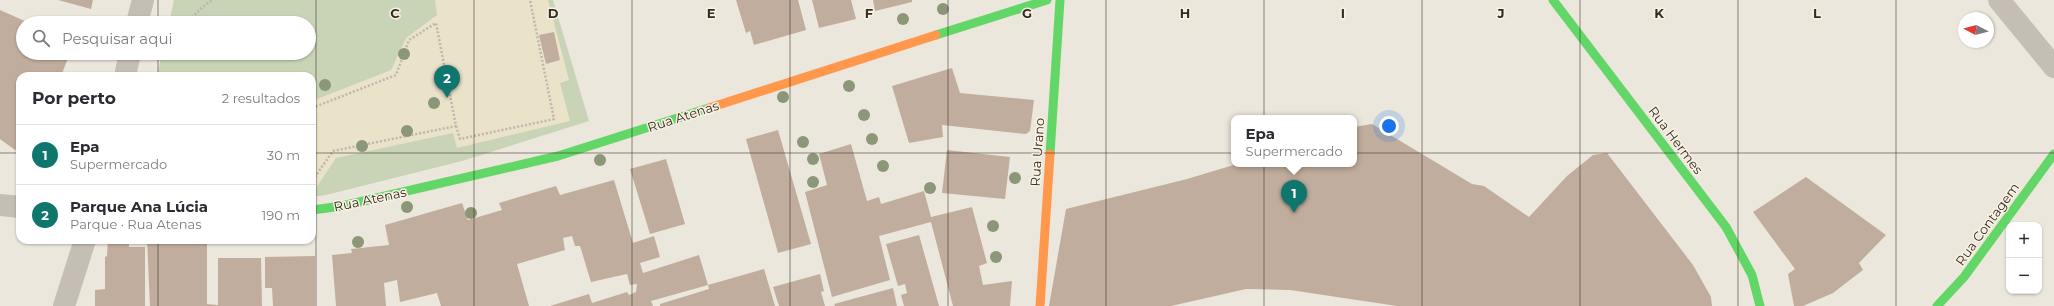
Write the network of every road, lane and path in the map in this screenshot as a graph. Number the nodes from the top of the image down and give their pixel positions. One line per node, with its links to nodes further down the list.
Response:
1 (143, 0): 8 (street)
2 (213, 0): 9 (path)
3 (530, 0): 14 (path)
4 (1047, 0): 19 (street, Rua Atenas)
5 (1060, 0): 22 (street, Rua Urano)
6 (1553, 0): 23 (street, Rua Hermes)
7 (1999, 0): 11 (street)
8 (139, 16)
9 (193, 16)
10 (128, 60): 12 (street)
11 (2054, 67)
12 (126, 72)
13 (316, 106): 14 (path)
14 (456, 126): 16 (path)
15 (2054, 154): 24 (street, Rua Contagem)
16 (316, 175)
17 (0, 205): 18 (street)
18 (16, 207)
19 (316, 209)
20 (84, 244): 21 (street)
21 (64, 306)
22 (1040, 306)
23 (1760, 306)
24 (1937, 306)

